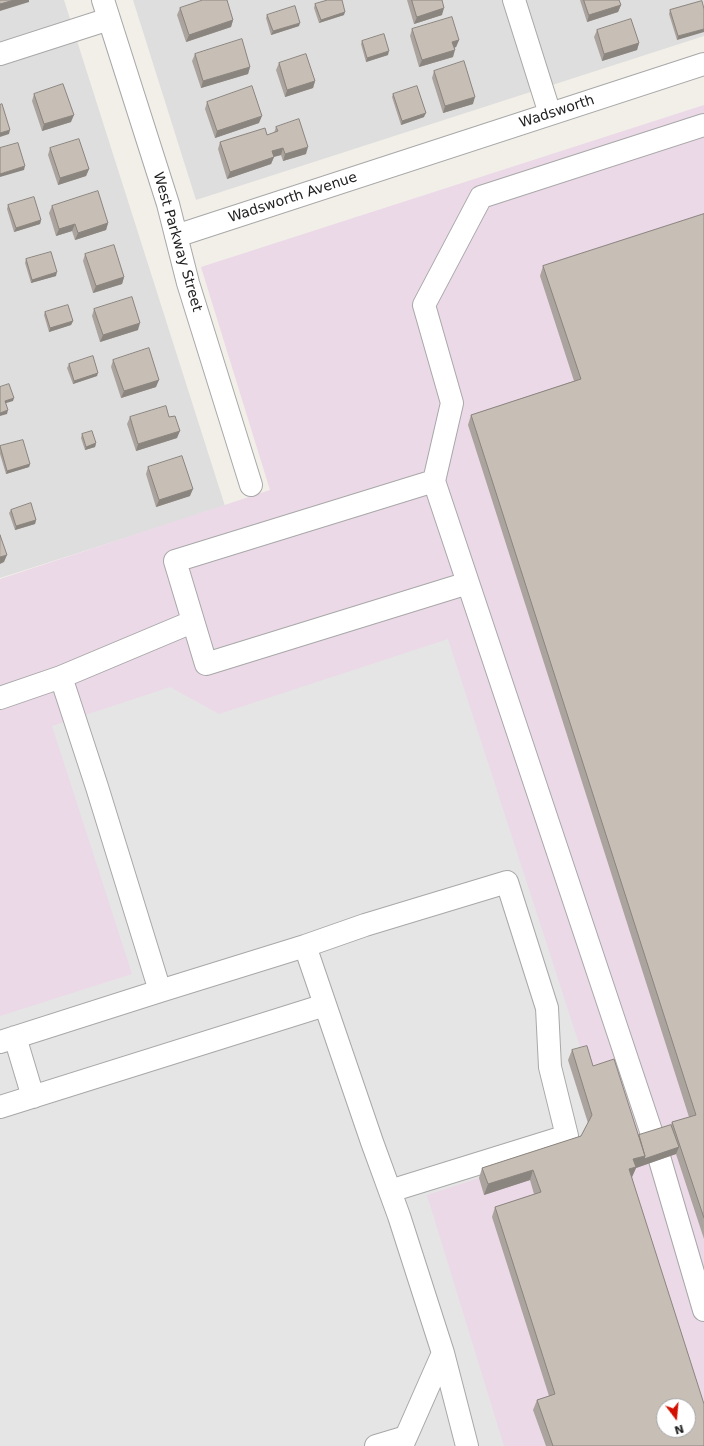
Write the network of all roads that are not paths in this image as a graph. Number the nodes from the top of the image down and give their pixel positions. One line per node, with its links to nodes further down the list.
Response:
1 (514, 0): 5 (street)
2 (106, 10): 3 (street); 8 (street, West Parkway Street)
3 (0, 54)
4 (704, 64): 5 (street, Wadsworth)
5 (550, 114): 7 (street, Wadsworth)
6 (704, 125): 9 (street)
7 (410, 160): 8 (street, Wadsworth Avenue)
8 (176, 236): 10 (street, West Parkway Street)
9 (434, 481): 11 (street); 12 (street)
10 (251, 485)
11 (468, 583): 12 (street); 21 (street)
12 (192, 622): 13 (street)
13 (61, 677): 14 (street); 16 (street)
14 (0, 698)
15 (305, 946): 16 (street); 17 (street); 23 (street)
16 (160, 991): 18 (street)
17 (325, 1005): 19 (street); 23 (street)
18 (8, 1040): 19 (street)
19 (33, 1097): 20 (street)
20 (0, 1108)
21 (653, 1137)
22 (660, 1160): 24 (street)
23 (390, 1191): 25 (street)
24 (704, 1310)
25 (443, 1353): 26 (street); 28 (street)
26 (404, 1441): 27 (street)
27 (376, 1446)
28 (467, 1446)

